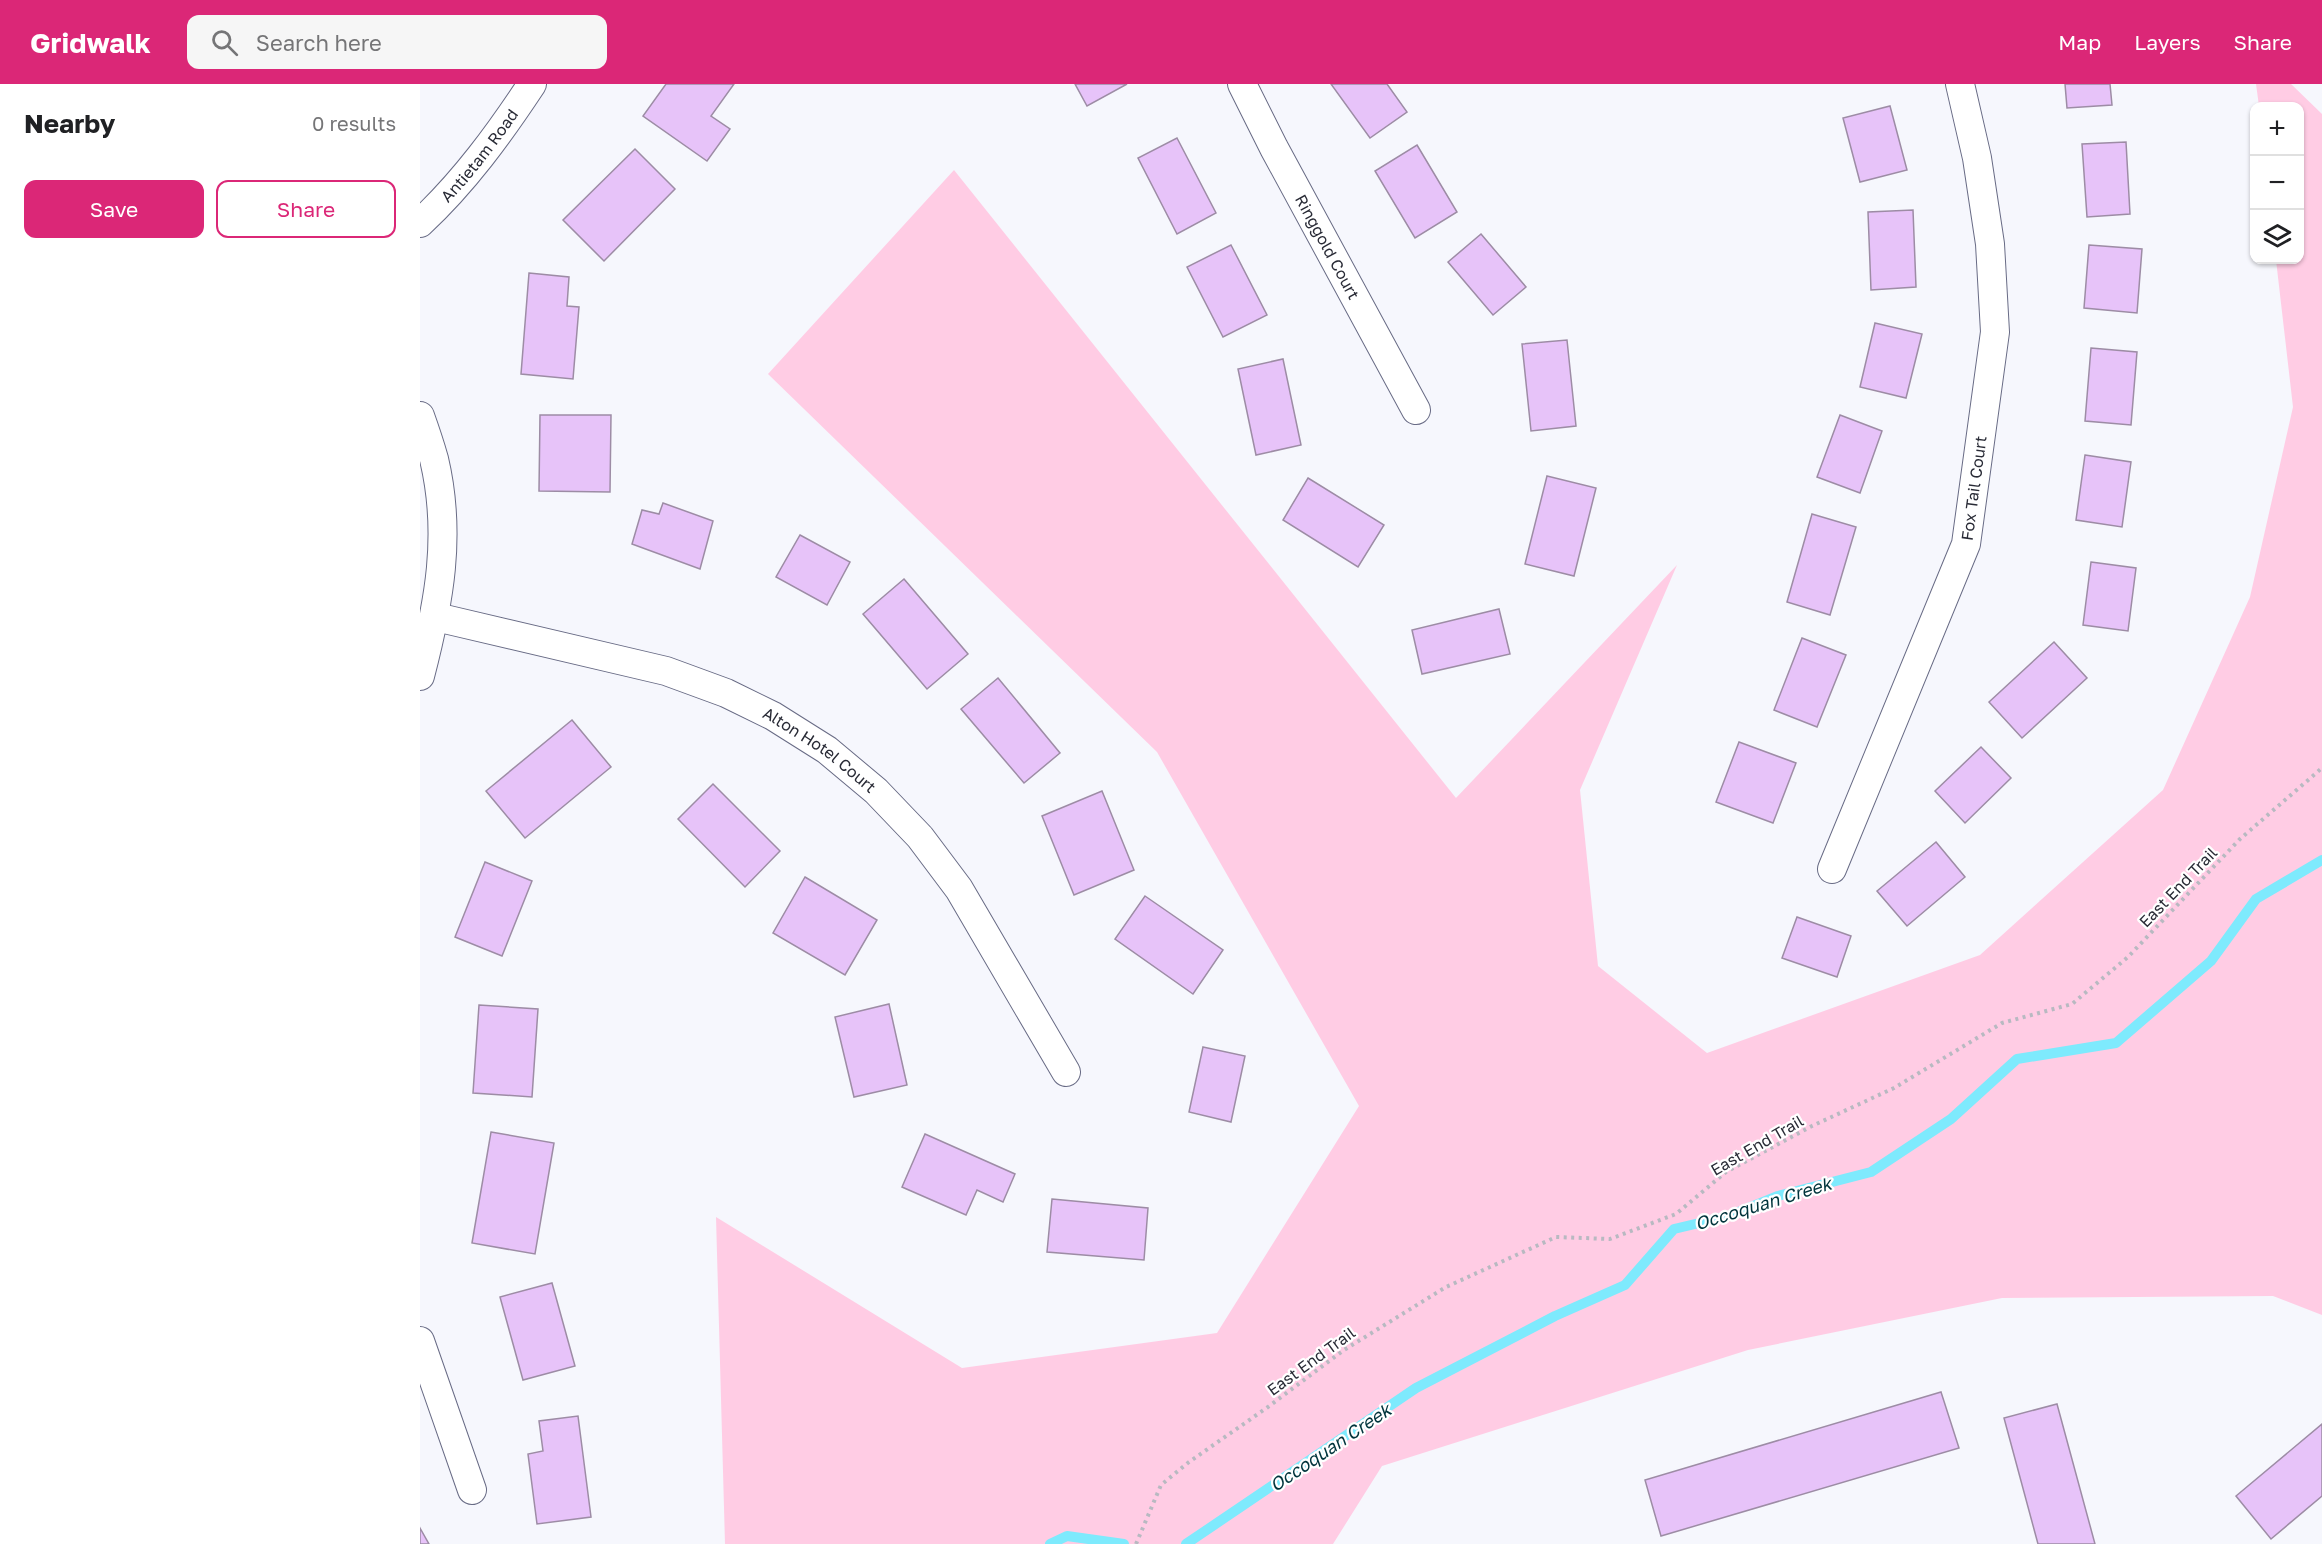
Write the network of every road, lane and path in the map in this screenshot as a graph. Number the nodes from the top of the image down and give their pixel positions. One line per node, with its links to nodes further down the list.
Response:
1 (532, 84): 4 (street, Antietam Road)
2 (1242, 84): 5 (street, Ringgold Court)
3 (1960, 84): 10 (street, Fox Tail Court)
4 (420, 223)
5 (1416, 410)
6 (420, 416): 7 (street)
7 (436, 617): 8 (street); 11 (street, Alton Hotel Court)
8 (420, 676)
9 (2322, 768): 14 (path, East End Trail)
10 (1832, 869)
11 (1066, 1072)
12 (420, 1341): 13 (street)
13 (472, 1490)
14 (1137, 1544)

